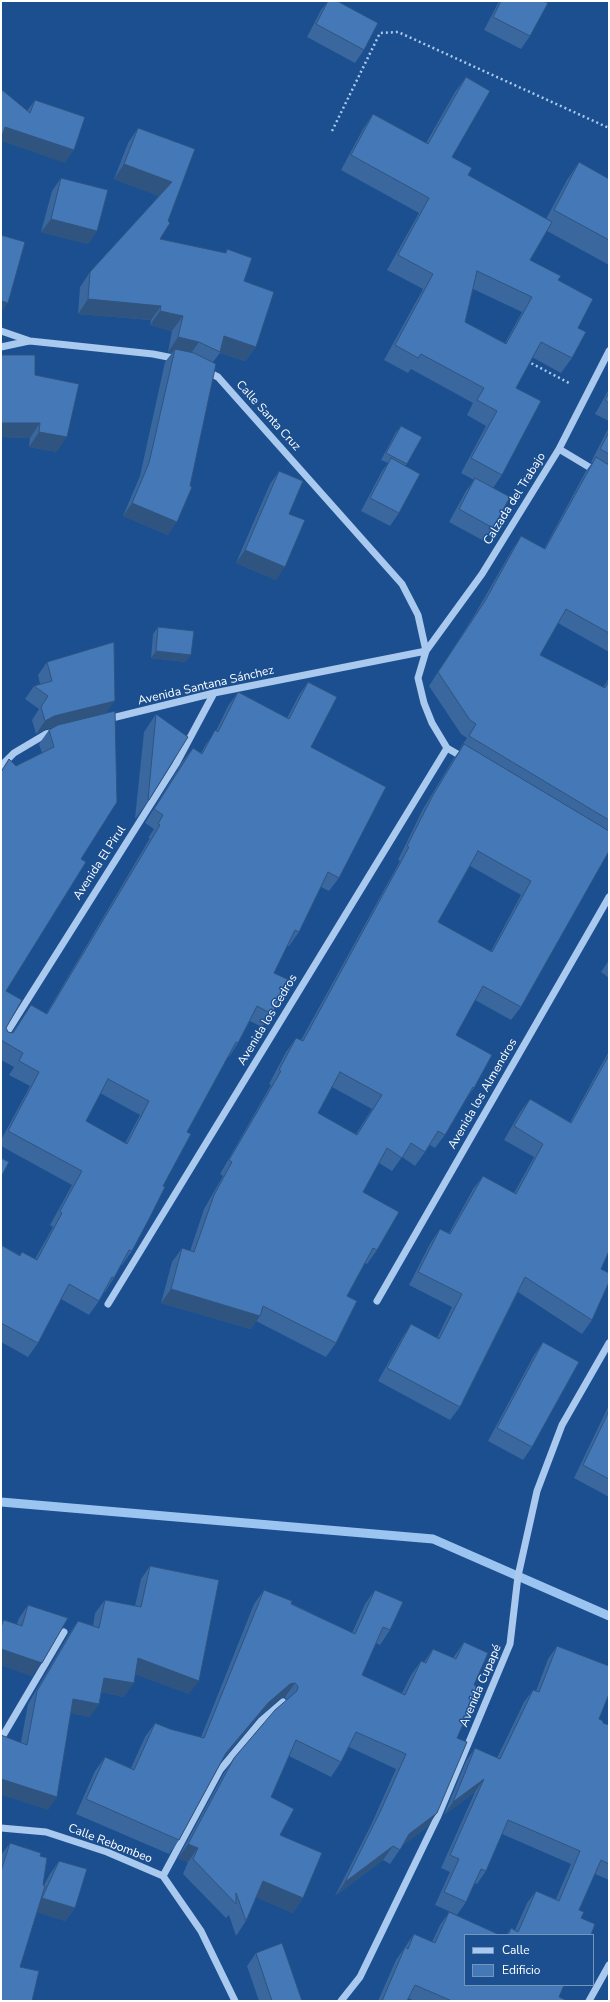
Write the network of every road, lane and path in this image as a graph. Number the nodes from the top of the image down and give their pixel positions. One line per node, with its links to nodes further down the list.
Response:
1 (609, 128): 2 (path)
2 (332, 131)
3 (1, 331): 4 (street)
4 (30, 341): 5 (street); 8 (street)
5 (1, 347)
6 (609, 351): 10 (street, Calzada del Trabajo)
7 (522, 358): 10 (path)
8 (187, 361)
9 (200, 368): 13 (street, Calle Santa Cruz)
10 (587, 393): 11 (street, Calzada del Trabajo)
11 (559, 449): 12 (street); 13 (street, Calzada del Trabajo)
12 (609, 479)
13 (426, 651): 14 (street, Avenida Santana Sánchez); 17 (street)
14 (214, 693): 15 (street, Avenida Santana Sánchez); 21 (street, Avenida El Pirul)
15 (100, 721)
16 (61, 731): 19 (street)
17 (447, 748): 18 (street); 23 (street, Avenida los Cedros)
18 (474, 764)
19 (1, 766)
20 (609, 898): 22 (street, Avenida los Almendros)
21 (1, 1042)
22 (377, 1301)
23 (108, 1304)
24 (609, 1343): 32 (street, Avenida Cupapé)
25 (64, 1632): 27 (street)
26 (283, 1702): 29 (street)
27 (1, 1739)
28 (1, 1828): 29 (street, Calle Rebombeo)
29 (163, 1876): 31 (street, Calle Rebombeo)
30 (609, 1965): 33 (street)
31 (235, 2001)
32 (341, 2001)
33 (589, 2001)

